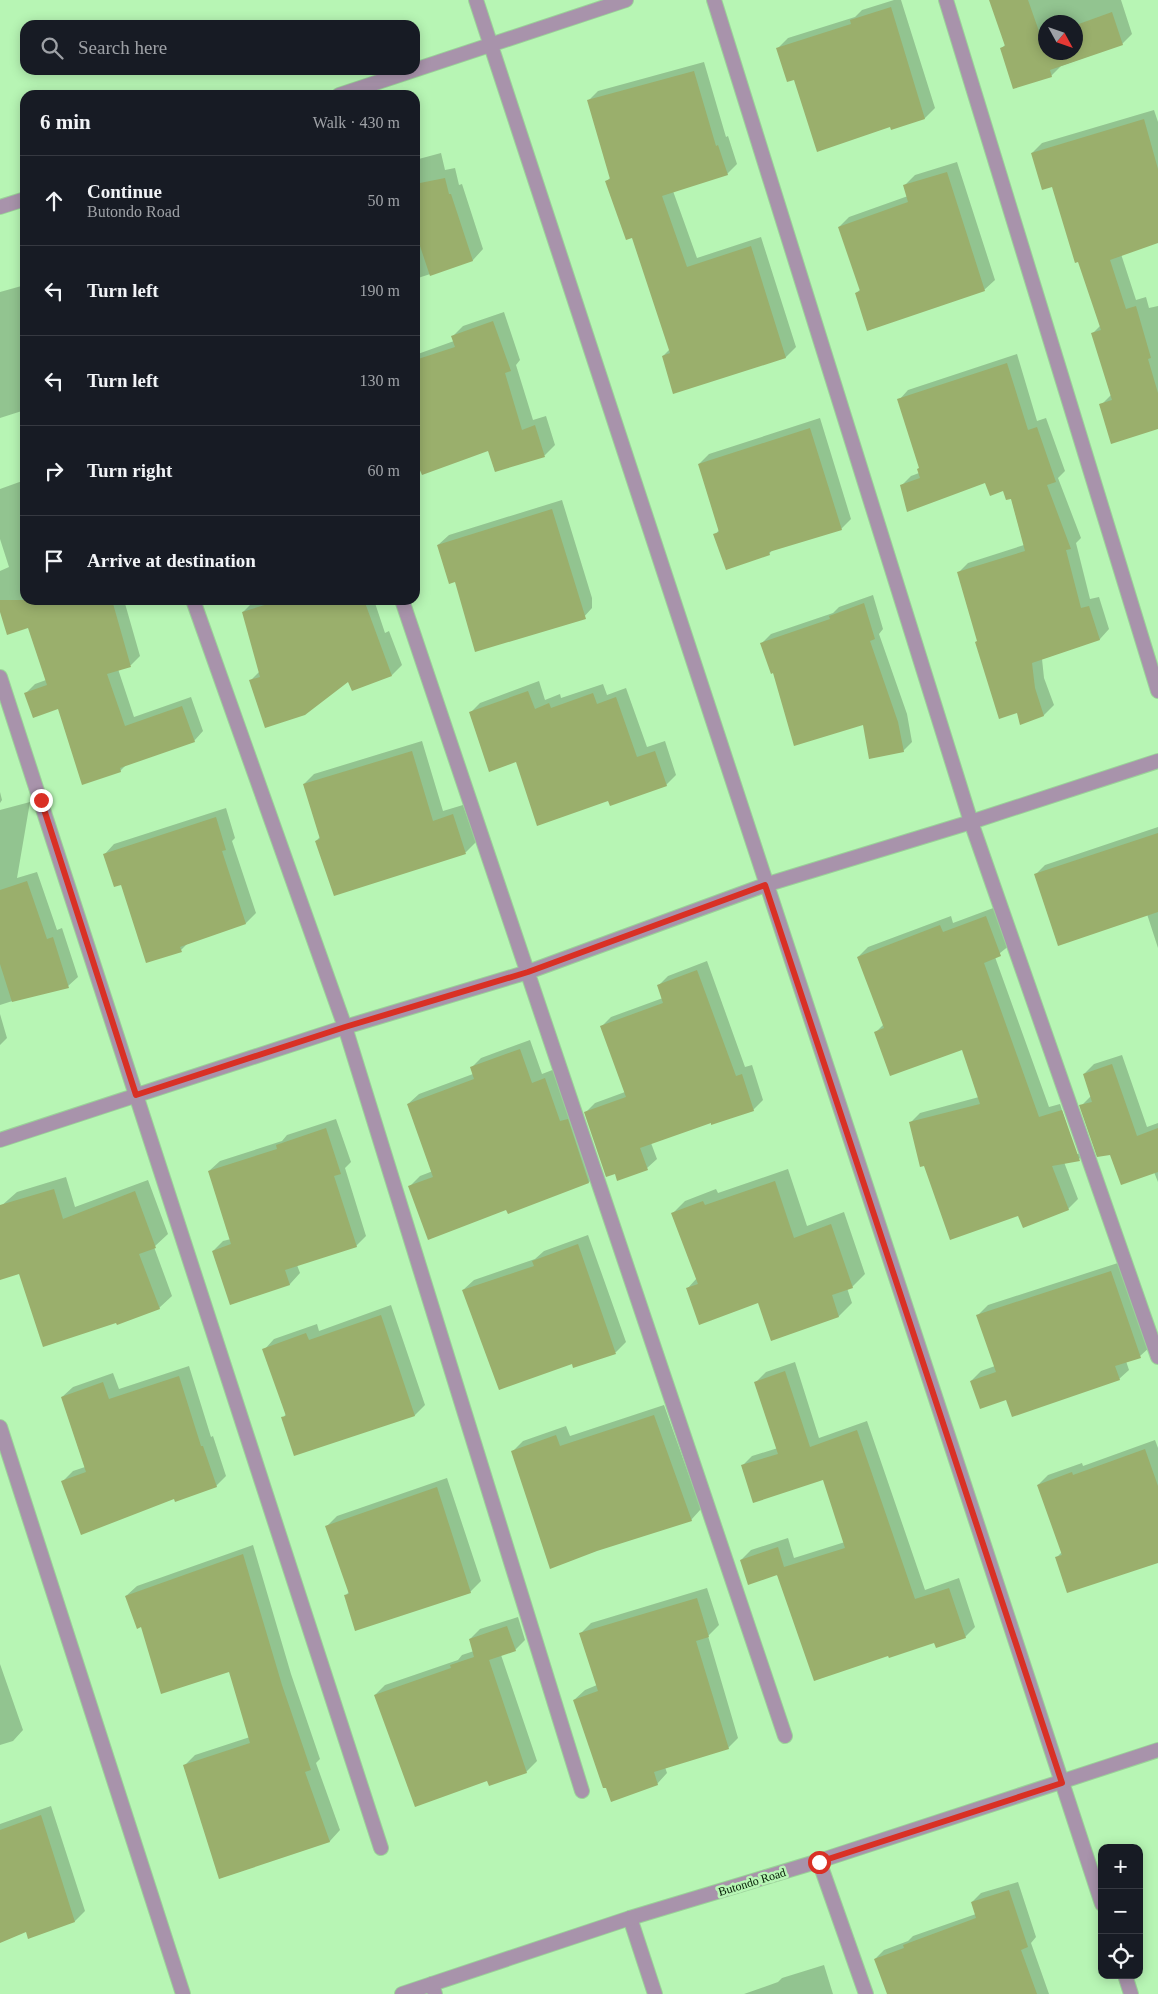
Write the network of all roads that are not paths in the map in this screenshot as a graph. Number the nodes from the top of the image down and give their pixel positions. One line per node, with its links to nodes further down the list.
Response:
1 (476, 0): 5 (street)
2 (626, 0): 5 (street)
3 (714, 0): 16 (street)
4 (946, 0): 14 (street)
5 (492, 45): 6 (street); 17 (street)
6 (420, 69)
7 (401, 75): 8 (street)
8 (355, 90)
9 (20, 201): 10 (street)
10 (0, 207)
11 (195, 605): 19 (street)
12 (404, 605): 18 (street)
13 (0, 677): 20 (street)
14 (1158, 691)
15 (1158, 761): 16 (street)
16 (971, 822): 17 (street); 22 (street)
17 (765, 885): 18 (street); 26 (street)
18 (528, 972): 19 (street); 24 (street)
19 (345, 1027): 20 (street); 27 (street)
20 (136, 1095): 21 (street); 28 (street)
21 (0, 1140)
22 (1158, 1357)
23 (0, 1427): 34 (street)
24 (785, 1736)
25 (1158, 1750): 26 (street, Butondo Road)
26 (1062, 1783): 29 (street, Butondo Road); 30 (street)
27 (582, 1791)
28 (381, 1848)
29 (819, 1862): 31 (street, Butondo Road); 37 (street)
30 (1098, 1892)
31 (630, 1918): 33 (street, Butondo Road); 36 (street)
32 (1126, 1979): 38 (street)
33 (434, 1989): 35 (street, Butondo Road)
34 (183, 1994)
35 (402, 1994)
36 (655, 1994)
37 (866, 1994)
38 (1132, 1994)

